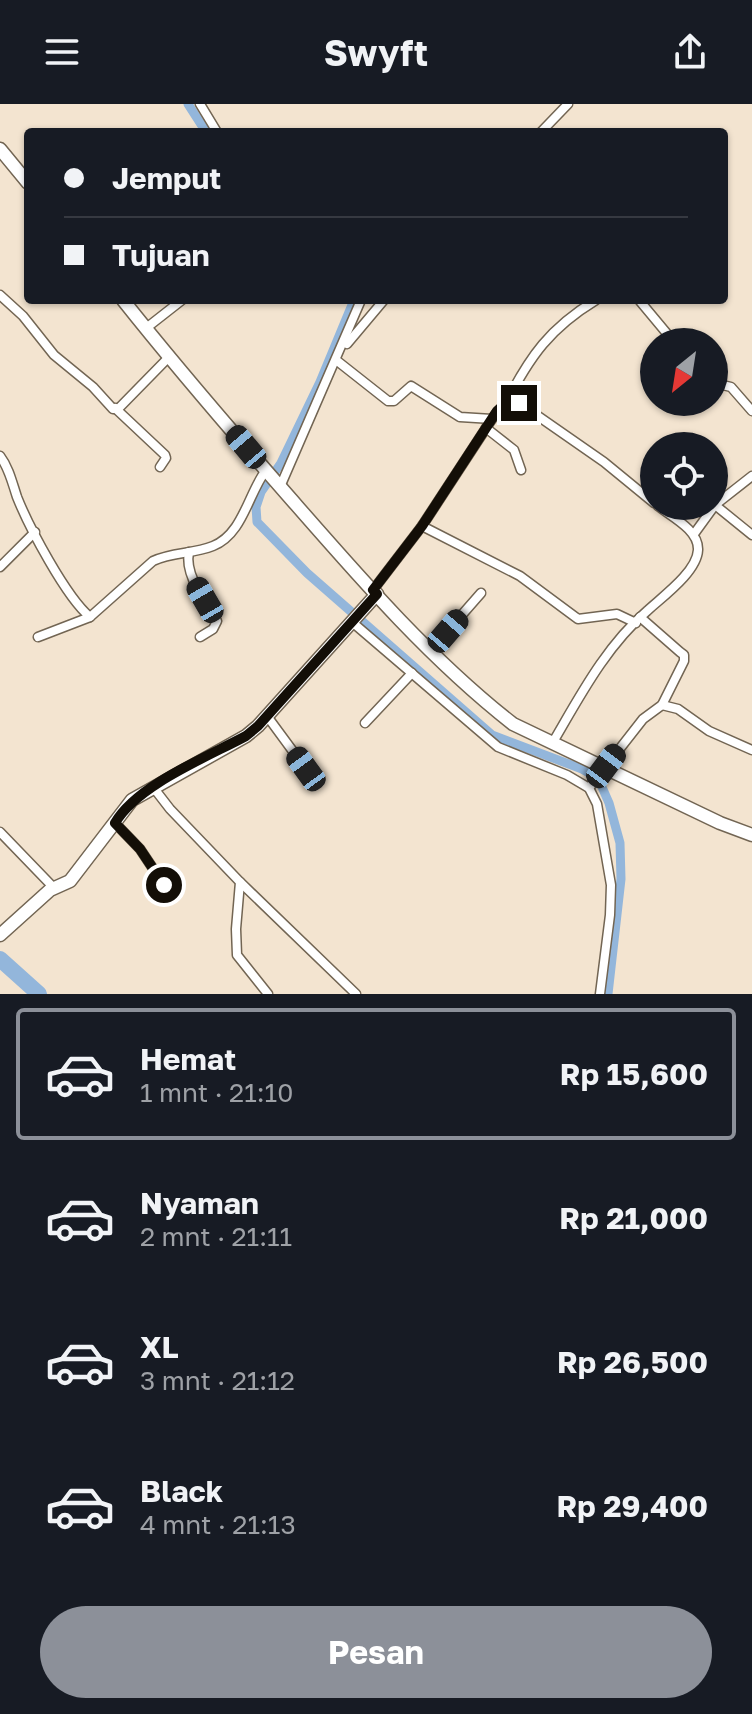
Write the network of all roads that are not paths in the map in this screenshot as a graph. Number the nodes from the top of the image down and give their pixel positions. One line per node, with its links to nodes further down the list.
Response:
1 (200, 104): 3 (street)
2 (568, 104): 4 (street)
3 (215, 128)
4 (545, 128)
5 (0, 149): 6 (main road)
6 (24, 178)
7 (0, 295): 22 (street)
8 (126, 304): 17 (main road)
9 (177, 304): 17 (street)
10 (360, 304): 19 (street)
11 (361, 304): 15 (street)
12 (380, 304): 15 (street)
13 (590, 304): 21 (street)
14 (642, 304): 16 (street)
15 (373, 312): 19 (street)
16 (662, 328)
17 (145, 329): 18 (main road)
18 (169, 357): 22 (street); 30 (main road)
19 (337, 357): 24 (street); 30 (street)
20 (728, 386): 23 (street)
21 (506, 403): 24 (street); 31 (street)
22 (119, 406): 27 (street)
23 (752, 411)
24 (492, 419): 25 (street)
25 (486, 428): 28 (street); 36 (street)
26 (0, 456): 37 (street)
27 (160, 467)
28 (521, 470)
29 (752, 476): 32 (street)
30 (273, 478): 40 (street); 42 (main road)
31 (640, 491)
32 (728, 495)
33 (728, 516): 39 (street)
34 (676, 520): 38 (street)
35 (704, 520): 38 (street)
36 (422, 526): 42 (street); 46 (street)
37 (35, 532): 41 (street); 44 (street)
38 (694, 534): 46 (street)
39 (752, 535)
40 (189, 552): 44 (street); 48 (street)
41 (0, 567)
42 (375, 592): 45 (main road); 49 (main road)
43 (481, 593): 49 (street)
44 (90, 617): 47 (street)
45 (356, 617): 50 (street); 52 (main road)
46 (638, 620): 51 (street); 54 (street)
47 (38, 637)
48 (200, 637)
49 (431, 650): 54 (main road)
50 (412, 673): 53 (street); 58 (street)
51 (662, 705): 55 (street); 57 (street)
52 (267, 716): 56 (street); 59 (main road)
53 (365, 723)
54 (553, 742): 57 (main road)
55 (752, 750)
56 (306, 769)
57 (604, 770): 58 (street); 62 (main road)
58 (591, 786): 69 (street)
59 (153, 787): 60 (main road); 63 (street)
60 (115, 823): 64 (street); 65 (main road)
61 (0, 832): 65 (street)
62 (751, 832)
63 (240, 882): 67 (street); 68 (street)
64 (164, 885)
65 (54, 888): 66 (main road)
66 (0, 935)
67 (268, 994)
68 (356, 994)
69 (600, 994)

